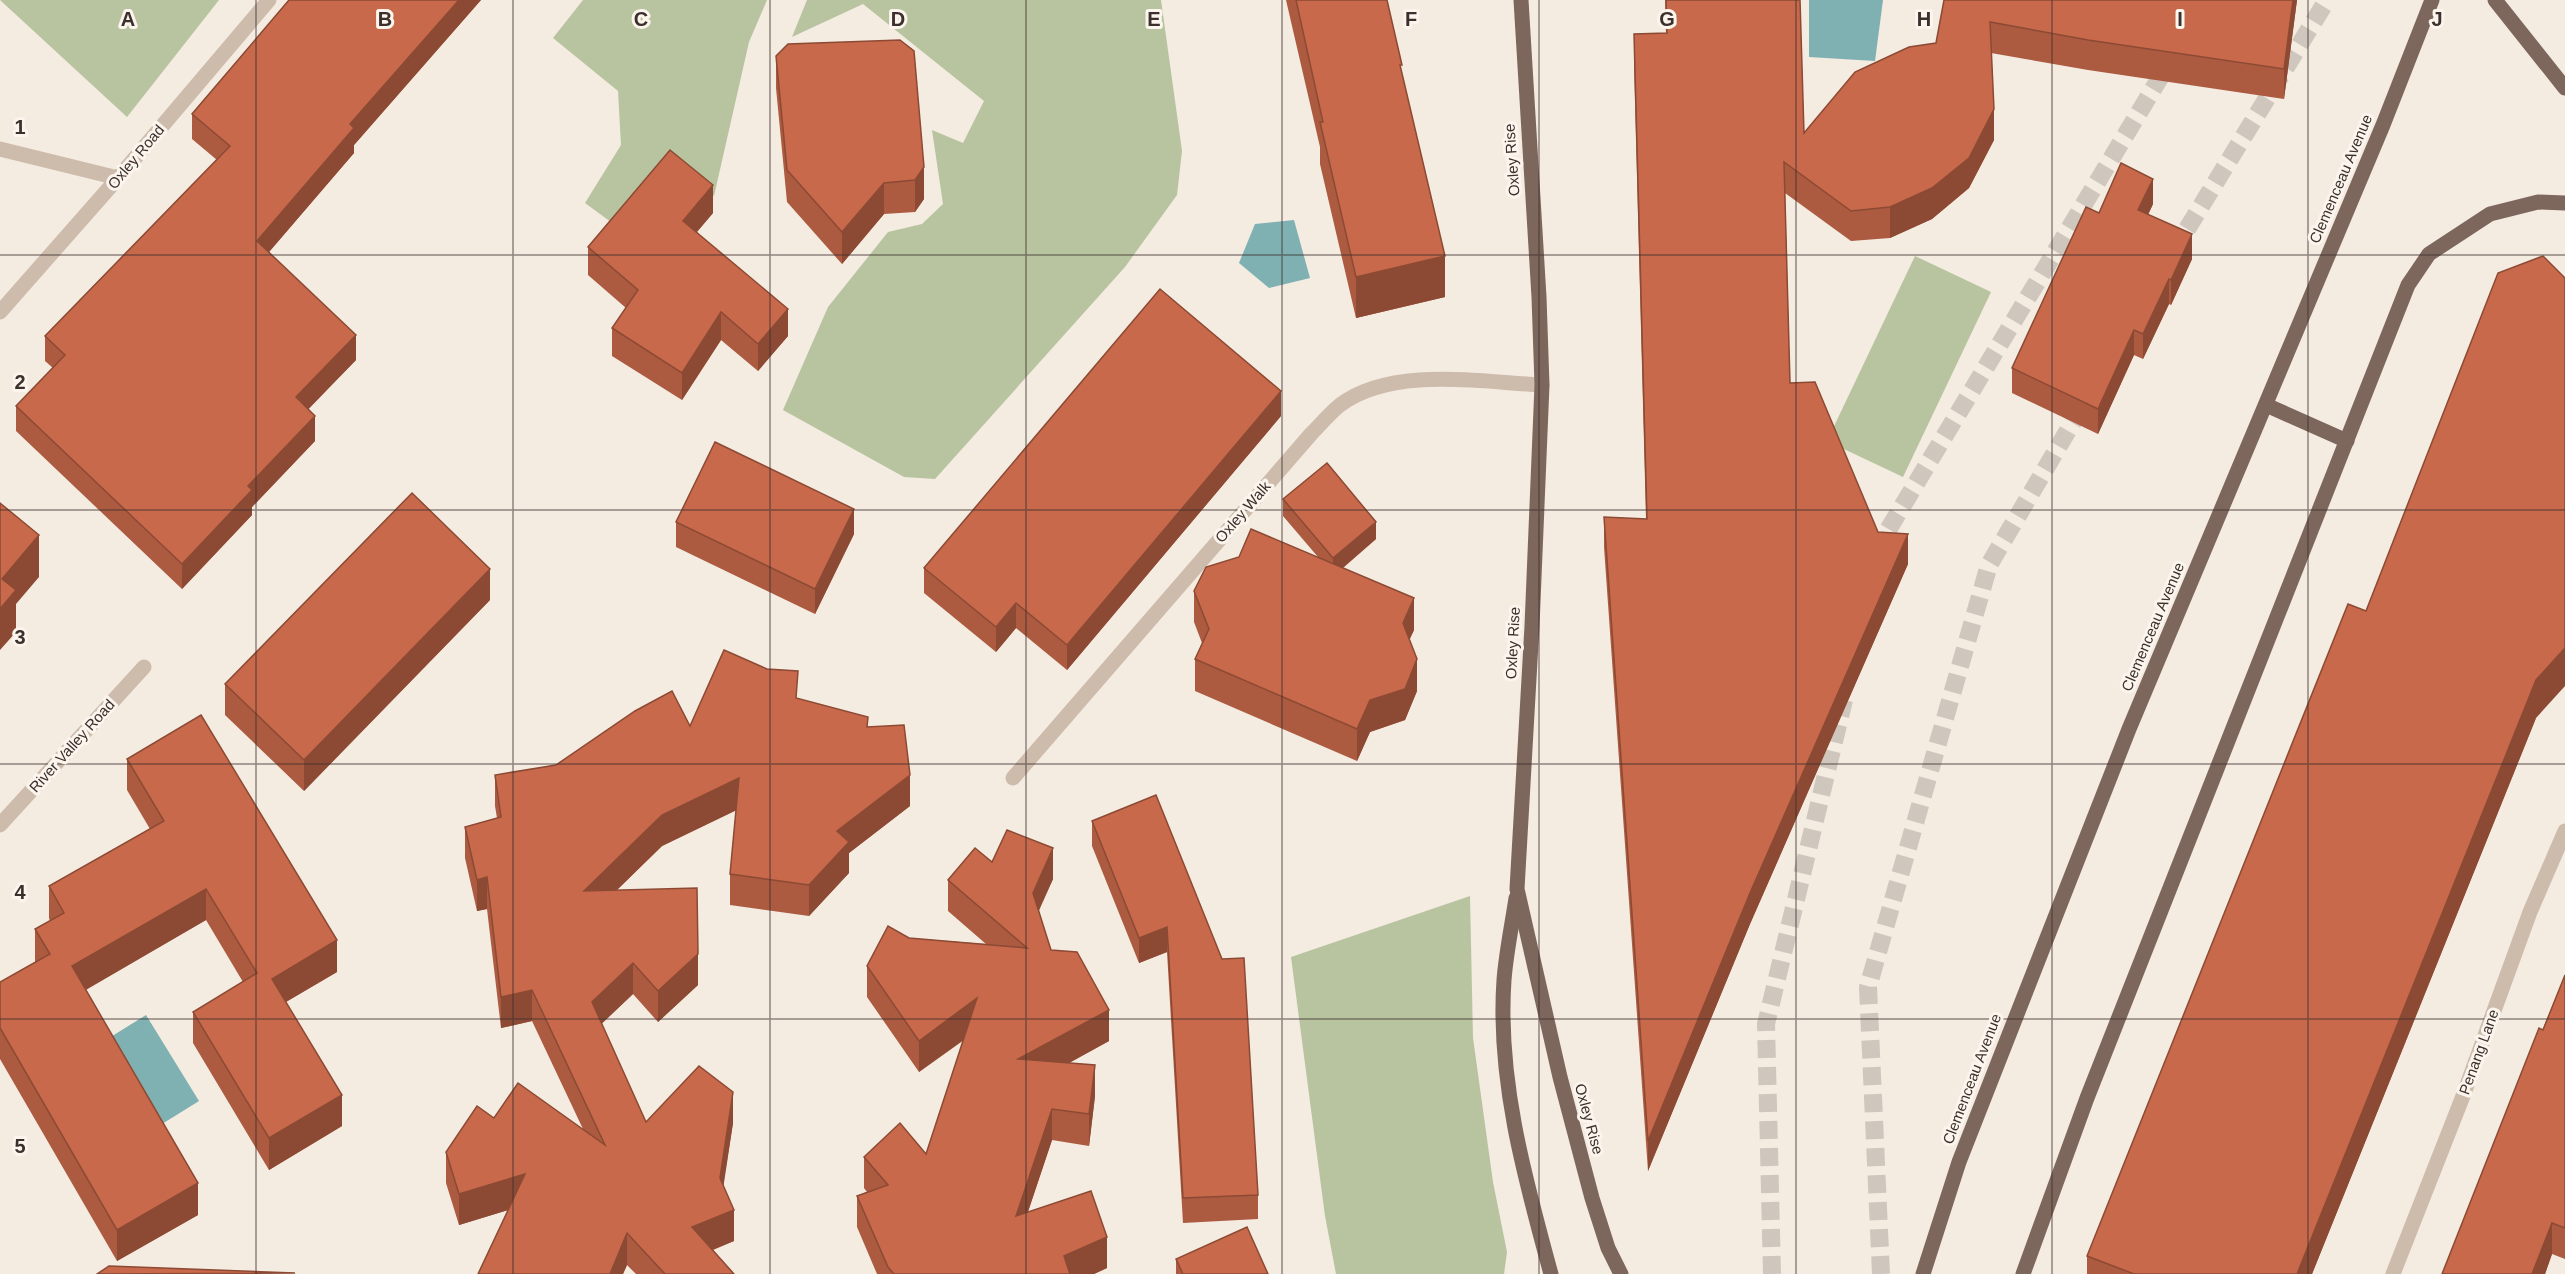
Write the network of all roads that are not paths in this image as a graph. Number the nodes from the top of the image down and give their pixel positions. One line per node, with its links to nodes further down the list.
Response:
1 (269, 0): 7 (street, Oxley Road)
2 (1521, 0): 10 (main road, Oxley Rise)
3 (2432, 0): 11 (main road, Clemenceau Avenue)
4 (2495, 0): 5 (main road)
5 (2565, 88)
6 (0, 149): 7 (street)
7 (118, 178): 9 (street, Oxley Road)
8 (2565, 203): 12 (main road)
9 (0, 312)
10 (1542, 385): 14 (street, Oxley Walk); 17 (main road, Oxley Rise)
11 (2266, 405): 12 (main road); 20 (main road, Clemenceau Avenue)
12 (2347, 441): 21 (main road)
13 (144, 667): 15 (street, River Valley Road)
14 (1013, 778)
15 (0, 825)
16 (2565, 831): 22 (street, Penang Lane)
17 (1517, 889): 18 (main road); 19 (main road, Oxley Rise)
18 (1551, 1274)
19 (1621, 1274)
20 (1923, 1274)
21 (2023, 1274)
22 (2393, 1274)

